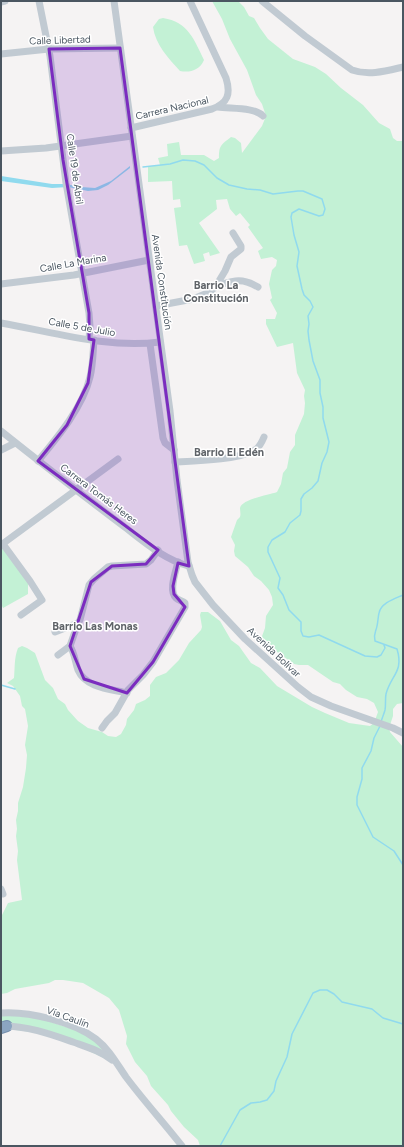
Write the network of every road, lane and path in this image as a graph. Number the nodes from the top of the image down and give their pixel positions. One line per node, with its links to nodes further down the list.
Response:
1 (5, 1): 6 (street)
2 (39, 1): 8 (street, Calle 19 de Abril)
3 (114, 1): 7 (street, Avenida Constitución)
4 (190, 1): 11 (street, Carrera Nacional)
5 (262, 1): 10 (street)
6 (1, 2)
7 (120, 48): 8 (street, Calle Libertad); 13 (street, Avenida Constitución)
8 (49, 49): 9 (street, Calle Libertad); 14 (street, Calle 19 de Abril)
9 (1, 54)
10 (403, 67)
11 (218, 107): 12 (street); 13 (street, Carrera Nacional)
12 (263, 116)
13 (131, 132): 14 (street, Carrera Nacional); 17 (street, Avenida Constitución)
14 (61, 146): 15 (street, Carrera Nacional); 18 (street, Calle 19 de Abril)
15 (1, 151)
16 (233, 233): 20 (street)
17 (149, 260): 18 (street, Calle La Marina); 22 (street, Avenida Constitución)
18 (82, 273): 19 (street, Calle La Marina); 24 (street, Calle 19 de Abril)
19 (1, 284)
20 (216, 286): 21 (street); 22 (street)
21 (258, 287)
22 (156, 306): 25 (street, Avenida Constitución)
23 (1, 323): 24 (street, Calle 5 de Julio)
24 (91, 340): 26 (street, Calle 5 de Julio); 33 (street, Calle 19 de Abril)
25 (160, 342): 26 (street, Calle 5 de Julio); 31 (street, Avenida Constitución)
26 (150, 344): 31 (street)
27 (1, 431): 29 (street, Carrera Tomás Heres)
28 (264, 437): 34 (street)
29 (15, 443): 30 (street); 33 (street, Carrera Tomás Heres)
30 (1, 450)
31 (174, 450): 34 (street, Avenida Constitución)
32 (118, 459): 35 (street)
33 (38, 461): 35 (street, Carrera Tomás Heres)
34 (175, 462): 39 (street, Avenida Constitución)
35 (76, 490): 36 (street); 37 (street, Carrera Tomás Heres)
36 (2, 544): 40 (street)
37 (158, 550): 38 (street, Carrera Tomás Heres); 41 (street)
38 (178, 562): 39 (street, Carrera Tomás Heres); 45 (street)
39 (189, 566): 47 (street, Avenida Bolívar)
40 (21, 616)
41 (78, 623): 42 (street); 43 (street)
42 (55, 632)
43 (70, 646): 44 (street); 45 (street)
44 (58, 654)
45 (127, 692): 46 (street)
46 (102, 728)
47 (403, 733)
48 (1, 1013): 50 (street, Vía Caulín)
49 (3, 1027): 50 (street, Vía Caulín)
50 (117, 1064): 51 (street, Vía Caulín)
51 (182, 1146)

